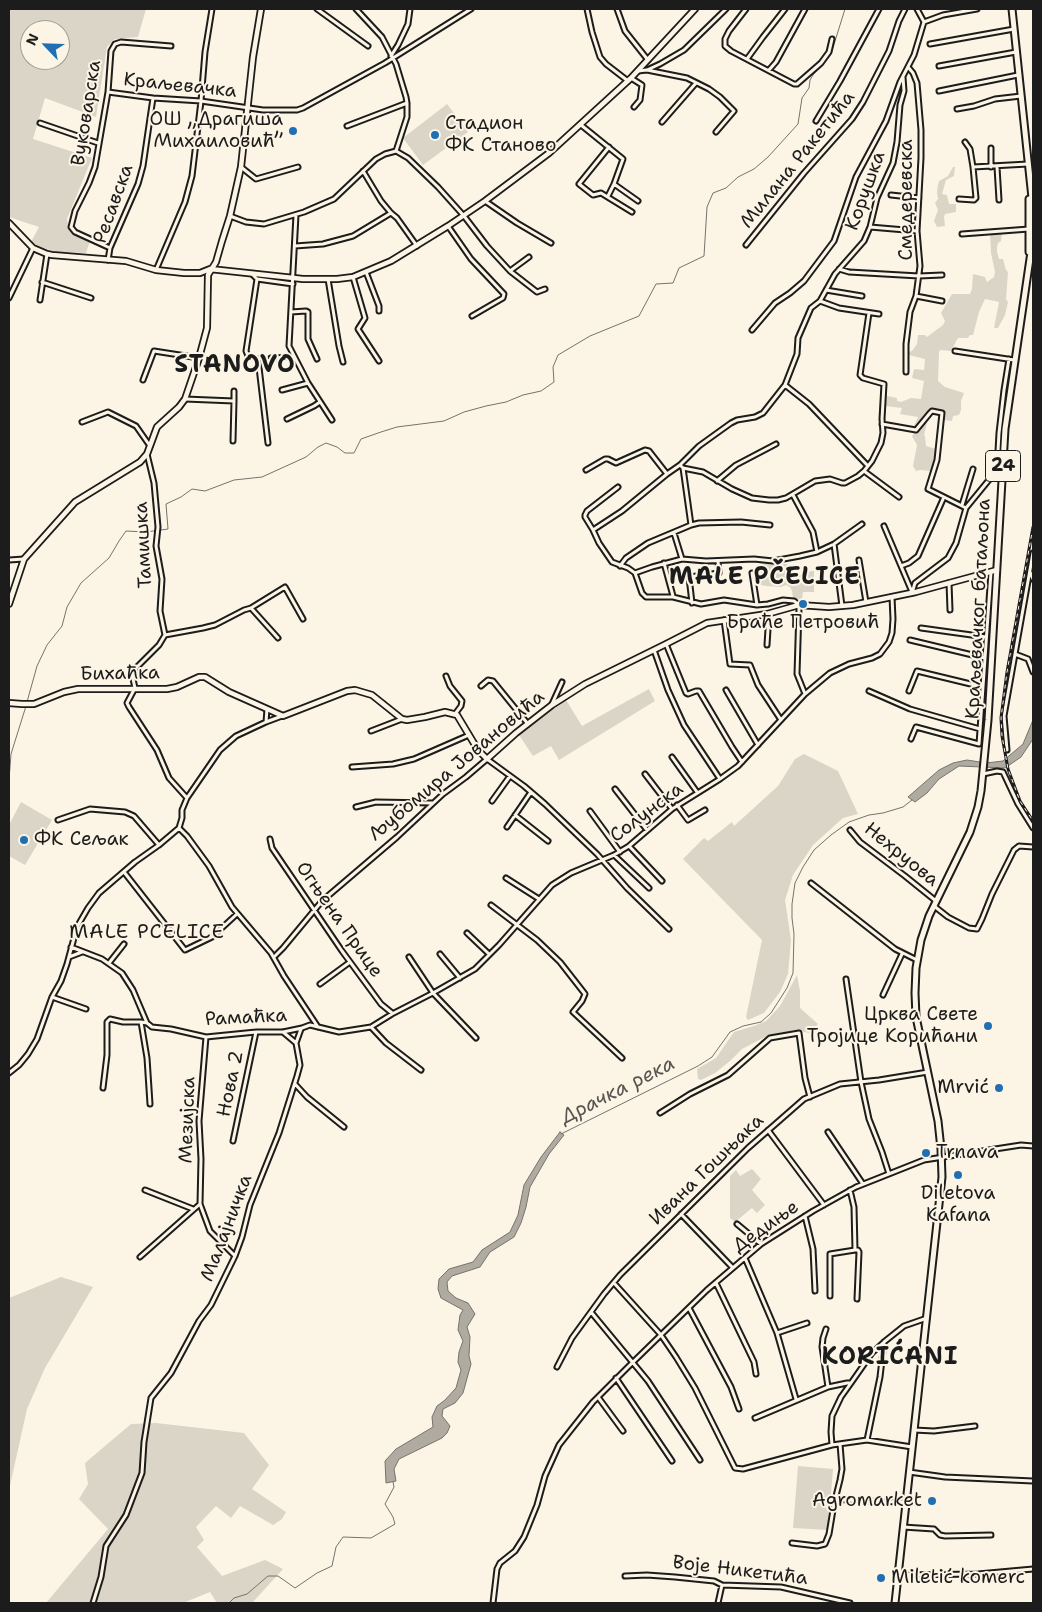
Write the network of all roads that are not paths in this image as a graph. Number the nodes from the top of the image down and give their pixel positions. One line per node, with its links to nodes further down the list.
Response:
1 (212, 9): 42 (street)
2 (261, 9): 45 (street)
3 (317, 9): 24 (street)
4 (356, 9): 26 (street)
5 (410, 9): 26 (street)
6 (472, 9): 26 (street, Краљевачка)
7 (587, 9): 36 (street)
8 (616, 9): 27 (street)
9 (695, 9): 27 (street)
10 (726, 9): 31 (street)
11 (746, 9): 28 (street)
12 (785, 9): 28 (street)
13 (805, 9): 32 (street)
14 (879, 9): 48 (street)
15 (905, 9): 86 (street, Милана Ракетића)
16 (917, 9): 19 (street)
17 (977, 9): 19 (street)
18 (1012, 9): 20 (main road, Краљевачког батаљона / 24)
19 (924, 22): 30 (street)
20 (1014, 29): 22 (street); 25 (main road, Краљевачког батаљона / 24)
21 (832, 39): 32 (street)
22 (930, 44)
23 (171, 46): 39 (street, Вуковарска)
24 (368, 46)
25 (1016, 52): 29 (street); 34 (main road, Краљевачког батаљона / 24)
26 (392, 57): 43 (street); 45 (street, Краљевачка)
27 (648, 60): 33 (street)
28 (747, 60): 32 (street)
29 (939, 66)
30 (908, 67): 35 (street); 68 (street, Смедеревска)
31 (647, 70): 33 (street); 37 (street)
32 (769, 70)
33 (638, 71): 36 (street)
34 (1018, 75): 38 (street); 40 (main road, Краљевачког батаљона / 24)
35 (903, 77): 81 (street, Корушка); 123 (street)
36 (629, 80): 44 (street); 50 (street)
37 (696, 83): 47 (street); 52 (street)
38 (939, 90)
39 (108, 92): 41 (street, Краљевачка); 54 (street, Вуковарска)
40 (1021, 96): 46 (street); 58 (main road, Краљевачког батаљона / 24)
41 (152, 98): 42 (street, Краљевачка); 90 (street, Ресавска)
42 (201, 101): 45 (street, Краљевачка); 97 (street)
43 (407, 103): 51 (street); 57 (street)
44 (634, 107)
45 (249, 108): 60 (street)
46 (957, 109)
47 (662, 122)
48 (816, 122)
49 (40, 123): 54 (street)
50 (581, 125): 55 (street); 71 (street)
51 (347, 126)
52 (716, 132)
53 (965, 142): 62 (street)
54 (98, 143): 90 (street, Вуковарска)
55 (609, 148): 65 (street); 67 (street)
56 (991, 148): 63 (street)
57 (396, 151): 64 (street); 77 (street)
58 (1028, 164): 59 (street); 78 (main road, Краљевачког батаљона / 24)
59 (997, 166): 63 (street); 70 (street)
60 (241, 167): 61 (street); 76 (street)
61 (298, 167)
62 (973, 167): 63 (street); 69 (street)
63 (991, 167)
64 (363, 171): 74 (street); 75 (street)
65 (614, 184): 67 (street); 72 (street)
66 (891, 195): 68 (street)
67 (608, 196): 73 (street)
68 (919, 198): 83 (street, Смедеревска)
69 (959, 199)
70 (998, 200)
71 (485, 201): 77 (street); 85 (street)
72 (638, 201)
73 (632, 212)
74 (391, 213): 87 (street); 88 (street)
75 (296, 215): 76 (street); 87 (street)
76 (230, 216): 95 (street)
77 (464, 216): 80 (street); 98 (street)
78 (1032, 222): 82 (main road, Краљевачког батаљона / 24); 92 (main road, Краљевачког батаљона / 24)
79 (9, 223): 89 (street)
80 (448, 226): 88 (street); 122 (street)
81 (870, 227): 83 (street); 96 (street, Корушка)
82 (1029, 229): 84 (street); 92 (main road, Краљевачког батаљона / 24)
83 (917, 232): 102 (street, Смедеревска)
84 (962, 234)
85 (551, 243)
86 (746, 245)
87 (295, 246): 104 (street)
88 (417, 246): 99 (street)
89 (33, 248): 91 (street); 113 (street)
90 (110, 248): 94 (street, Ресавска)
91 (47, 254): 94 (street); 107 (street)
92 (1030, 255): 129 (main road, Краљевачког батаљона / 24)
93 (529, 257): 98 (street)
94 (108, 260): 97 (street)
95 (210, 269): 97 (street); 100 (street); 126 (street)
96 (839, 269): 102 (street); 110 (street, Корушка)
97 (156, 270)
98 (510, 271): 109 (street)
99 (366, 272): 103 (street); 118 (street)
100 (253, 275): 104 (street); 105 (street)
101 (942, 275): 102 (street, Смедеревска)
102 (919, 276): 112 (street, Смедеревска)
103 (353, 277): 106 (street); 130 (street)
104 (293, 278): 106 (street); 108 (street)
105 (257, 279): 108 (street); 146 (street)
106 (328, 279): 131 (street)
107 (42, 282): 114 (street); 115 (street)
108 (293, 284): 119 (street)
109 (545, 289)
110 (826, 290): 111 (street); 116 (street, Корушка)
111 (862, 296)
112 (916, 296): 117 (street); 132 (street, Смедеревска)
113 (9, 298)
114 (91, 298)
115 (40, 300)
116 (820, 301): 120 (street); 135 (street, Корушка)
117 (942, 301)
118 (379, 311)
119 (291, 312): 125 (street); 128 (street)
120 (868, 313): 121 (street); 144 (street)
121 (879, 314)
122 (472, 316)
123 (752, 330)
124 (955, 351): 129 (street)
125 (294, 357): 127 (street); 134 (street)
126 (199, 358): 133 (street); 138 (street)
127 (271, 358)
128 (317, 358)
129 (1012, 360): 150 (main road, Краљевачког батаљона / 24); 154 (street)
130 (379, 361)
131 (343, 362)
132 (906, 372)
133 (144, 380)
134 (308, 383): 136 (street); 140 (street)
135 (785, 385): 151 (street); 152 (street, Корушка)
136 (282, 390)
137 (234, 391): 139 (street)
138 (185, 399): 139 (street); 148 (street)
139 (234, 401): 145 (street)
140 (320, 402): 141 (street); 142 (street)
141 (287, 419)
142 (332, 420)
143 (82, 422): 148 (street)
144 (882, 424): 151 (street); 162 (street)
145 (232, 441)
146 (268, 443)
147 (776, 444): 158 (street)
148 (150, 446): 149 (street)
149 (147, 454): 174 (street); 203 (street, Тамишка)
150 (1003, 462): 154 (street); 182 (main road, Краљевачког батаљона / 24)
151 (868, 466): 156 (street)
152 (682, 467): 157 (street, Корушка); 158 (street); 166 (street)
153 (973, 469): 163 (street)
154 (997, 469): 164 (street)
155 (586, 470): 157 (street)
156 (864, 471): 160 (street); 161 (street)
157 (667, 474): 169 (street, Корушка)
158 (717, 481): 160 (street)
159 (618, 487): 169 (street)
160 (794, 495): 172 (street)
161 (899, 497)
162 (944, 497): 163 (street); 181 (street)
163 (962, 505): 164 (street)
164 (966, 508): 188 (street)
165 (862, 524): 171 (street)
166 (691, 525): 167 (street); 170 (street)
167 (770, 525)
168 (884, 526): 181 (street)
169 (593, 530): 180 (street)
170 (674, 533): 175 (street); 180 (street)
171 (834, 544): 172 (street); 196 (street)
172 (817, 552): 178 (street)
173 (1033, 553): 183 (street)
174 (24, 559): 176 (street); 193 (street)
175 (682, 559): 178 (street); 179 (street)
176 (9, 560)
177 (859, 560): 191 (street)
178 (718, 561): 192 (street)
179 (664, 563): 184 (street); 190 (street)
180 (620, 566): 184 (street)
181 (901, 566): 188 (street)
182 (994, 571): 187 (street, Љубомира Јовановића); 204 (street); 243 (main road, Краљевачког батаљона / 24)
183 (1031, 572): 186 (street); 210 (street)
184 (635, 573): 190 (street)
185 (752, 573): 194 (street)
186 (1033, 579)
187 (949, 583): 188 (street, Љубомира Јовановића); 198 (street)
188 (912, 592): 189 (street, Љубомира Јовановића)
189 (891, 596): 191 (street, Љубомира Јовановића); 222 (street, Солунска)
190 (673, 597): 192 (street)
191 (866, 602): 196 (street, Љубомира Јовановића)
192 (692, 603): 194 (street)
193 (9, 604)
194 (757, 605): 195 (street)
195 (799, 605): 196 (street, Љубомира Јовановића); 199 (street, Љубомира Јовановића); 222 (street)
196 (842, 606)
197 (251, 608): 200 (street); 203 (street); 205 (street)
198 (950, 610)
199 (767, 614): 201 (street, Љубомира Јовановића); 208 (street)
200 (302, 619)
201 (724, 619): 207 (street, Љубомира Јовановића); 230 (street)
202 (921, 628): 204 (street)
203 (165, 635): 217 (street)
204 (986, 637): 211 (street)
205 (278, 638)
206 (910, 640): 211 (street)
207 (666, 644): 209 (street, Љубомира Јовановића); 241 (street)
208 (766, 645)
209 (654, 650): 223 (street, Љубомира Јовановића); 246 (street)
210 (1015, 654): 212 (street); 238 (street)
211 (985, 658): 216 (street)
212 (1033, 672)
213 (446, 676): 227 (street)
214 (562, 682): 221 (street)
215 (481, 686): 232 (street)
216 (984, 687): 220 (street); 233 (street)
217 (135, 688): 224 (street, Бихаћка); 226 (street, Бихаћка); 250 (street)
218 (726, 690): 237 (street)
219 (869, 691): 233 (street)
220 (909, 691)
221 (558, 692): 223 (street); 225 (street)
222 (805, 694): 230 (street, Солунска)
223 (566, 696): 225 (street, Љубомира Јовановића)
224 (9, 703)
225 (552, 705): 232 (street, Љубомира Јовановића)
226 (267, 709): 228 (street, Бихаћка); 231 (street)
227 (455, 714): 229 (street); 235 (street)
228 (283, 716): 229 (street); 231 (street)
229 (402, 719): 234 (street)
230 (781, 720): 237 (street, Солунска)
231 (266, 722): 250 (street)
232 (528, 724): 240 (street, Љубомира Јовановића)
233 (980, 729): 236 (street)
234 (371, 731)
235 (469, 735): 240 (street); 242 (street)
236 (912, 739)
237 (758, 745): 241 (street, Солунска)
238 (1007, 750)
239 (672, 757): 249 (street)
240 (487, 759): 245 (street); 252 (street, Љубомира Јовановића)
241 (742, 762): 246 (street, Солунска)
242 (352, 767)
243 (983, 773): 262 (street); 279 (main road, 24)
244 (645, 774): 255 (street)
245 (510, 776): 248 (street); 251 (street)
246 (720, 779): 249 (street, Солунска)
247 (615, 789): 263 (street)
248 (531, 792): 258 (street); 272 (street)
249 (697, 792): 253 (street, Солунска)
250 (187, 798): 261 (street)
251 (492, 801)
252 (433, 803): 254 (street); 281 (street, Љубомира Јовановића)
253 (677, 805): 255 (street, Солунска); 256 (street)
254 (356, 807)
255 (672, 809): 263 (street, Солунска)
256 (705, 810)
257 (590, 811): 270 (street)
258 (515, 815): 260 (street); 266 (street)
259 (58, 820): 267 (street)
260 (507, 827)
261 (179, 828): 267 (street); 282 (street)
262 (1033, 828)
263 (647, 830): 268 (street, Солунска)
264 (850, 830): 279 (street, Нехруова)
265 (270, 839): 281 (street, Огњена Прице)
266 (548, 841)
267 (159, 845): 273 (street)
268 (629, 846): 270 (street, Солунска); 275 (street)
269 (1033, 847): 279 (street, Нехруова)
270 (620, 852): 271 (street, Солунска)
271 (614, 855): 272 (street, Солунска); 277 (street)
272 (602, 861): 278 (street, Солунска); 284 (street)
273 (124, 872): 282 (street); 287 (street)
274 (506, 878): 278 (street)
275 (662, 881)
276 (811, 883): 291 (street)
277 (649, 888)
278 (539, 899): 283 (street, Солунска)
279 (935, 903): 295 (main road, 24)
280 (491, 905): 283 (street)
281 (314, 910): 293 (street, Љубомира Јовановића); 296 (street, Огњена Прице)
282 (237, 914): 293 (street)
283 (517, 924): 290 (street, Солунска); 316 (street)
284 (670, 929)
285 (467, 933): 290 (street)
286 (124, 944): 297 (street)
287 (71, 947): 288 (street); 292 (street)
288 (82, 951): 292 (street); 297 (street)
289 (440, 954): 298 (street)
290 (489, 954): 298 (street, Солунска)
291 (902, 954): 295 (street); 302 (street)
292 (69, 957): 303 (street)
293 (274, 957): 308 (street)
294 (408, 957): 301 (street)
295 (917, 960): 318 (main road, 24)
296 (350, 962): 300 (street); 305 (street, Огњена Прице)
297 (109, 963): 307 (street)
298 (460, 978): 301 (street, Солунска)
299 (846, 979): 320 (street)
300 (320, 984)
301 (433, 993): 305 (street, Солунска); 314 (street)
302 (883, 995)
303 (52, 997): 304 (street); 319 (street)
304 (86, 1009)
305 (392, 1014): 309 (street, Солунска)
306 (141, 1022): 307 (street, Рамаћка); 322 (street); 324 (street)
307 (147, 1023): 313 (street, Рамаћка)
308 (318, 1027): 309 (street, Солунска); 310 (street, Рамаћка)
309 (371, 1027): 317 (street)
310 (302, 1028): 312 (street, Рамаћка); 315 (street)
311 (256, 1032): 312 (street, Рамаћка); 313 (street, Рамаћка); 329 (street, Нова 2)
312 (283, 1032): 315 (street)
313 (206, 1037): 336 (street, Мезијска)
314 (476, 1038)
315 (296, 1042): 321 (street, Малајничка)
316 (622, 1058)
317 (421, 1070)
318 (928, 1072): 320 (street, Ивана Гошњака); 331 (main road, 24)
319 (9, 1073)
320 (862, 1082): 323 (street, Ивана Гошњака); 332 (street)
321 (295, 1083): 326 (street); 344 (street, Малајничка)
322 (104, 1088)
323 (810, 1097): 325 (street); 327 (street, Ивана Гошњака)
324 (150, 1104)
325 (660, 1113)
326 (344, 1127)
327 (768, 1130): 337 (street); 339 (street, Ивана Гошњака)
328 (828, 1132): 333 (street)
329 (233, 1141)
330 (1033, 1146): 331 (street, Дедиње)
331 (941, 1156): 332 (street, Дедиње); 355 (main road, 24)
332 (889, 1174): 333 (street, Дедиње)
333 (863, 1184): 335 (street, Дедиње)
334 (145, 1190): 338 (street)
335 (850, 1190): 337 (street, Дедиње); 343 (street)
336 (200, 1204): 338 (street); 344 (street, Мезијска)
337 (824, 1205): 340 (street, Дедиње)
338 (194, 1209): 345 (street)
339 (680, 1214): 347 (street); 348 (street, Ивана Гошњака)
340 (805, 1216): 342 (street, Дедиње); 350 (street)
341 (737, 1224): 342 (street)
342 (762, 1244): 346 (street, Дедиње)
343 (855, 1250): 351 (street); 352 (street)
344 (235, 1256): 391 (street, Малајничка)
345 (140, 1257)
346 (745, 1258): 347 (street, Дедиње); 358 (street)
347 (733, 1268): 349 (street, Дедиње)
348 (614, 1283): 354 (street, Ивана Гошњака); 359 (street)
349 (716, 1283): 353 (street, Дедиње); 363 (street)
350 (815, 1291)
351 (830, 1296)
352 (857, 1299)
353 (688, 1308): 359 (street, Дедиње); 369 (street)
354 (591, 1312): 361 (street); 362 (street, Ивана Гошњака)
355 (927, 1318): 360 (street); 372 (main road, 24)
356 (807, 1323): 358 (street)
357 (826, 1329): 366 (street)
358 (776, 1333): 368 (street)
359 (661, 1335): 361 (street, Дедиње); 376 (street)
360 (884, 1342): 365 (street); 374 (street)
361 (633, 1362): 364 (street, Дедиње); 378 (street)
362 (557, 1367)
363 (756, 1374)
364 (616, 1378): 367 (street, Дедиње); 379 (street)
365 (851, 1383): 366 (street); 376 (street)
366 (828, 1387): 368 (street)
367 (598, 1397): 373 (street); 392 (street, Дедиње)
368 (796, 1399): 370 (street)
369 (739, 1409)
370 (755, 1418)
371 (975, 1426): 372 (street)
372 (914, 1430): 377 (main road, 24)
373 (623, 1431)
374 (867, 1440): 375 (street); 377 (street)
375 (840, 1444): 376 (street); 382 (street)
376 (832, 1445)
377 (912, 1447): 380 (main road, 24)
378 (700, 1460)
379 (672, 1461)
380 (909, 1472): 381 (street); 383 (main road, 24)
381 (1033, 1480)
382 (836, 1499): 383 (street); 386 (street)
383 (906, 1502): 384 (main road, 24)
384 (903, 1527): 385 (street); 388 (main road, 24)
385 (991, 1535)
386 (792, 1543)
387 (1033, 1569): 388 (street)
388 (898, 1575): 395 (main road, 24)
389 (625, 1576): 390 (street, Воје Никетића)
390 (722, 1585): 393 (street); 394 (street, Воје Никетића)
391 (93, 1603)
392 (493, 1603)
393 (718, 1603)
394 (850, 1603)
395 (895, 1603)

